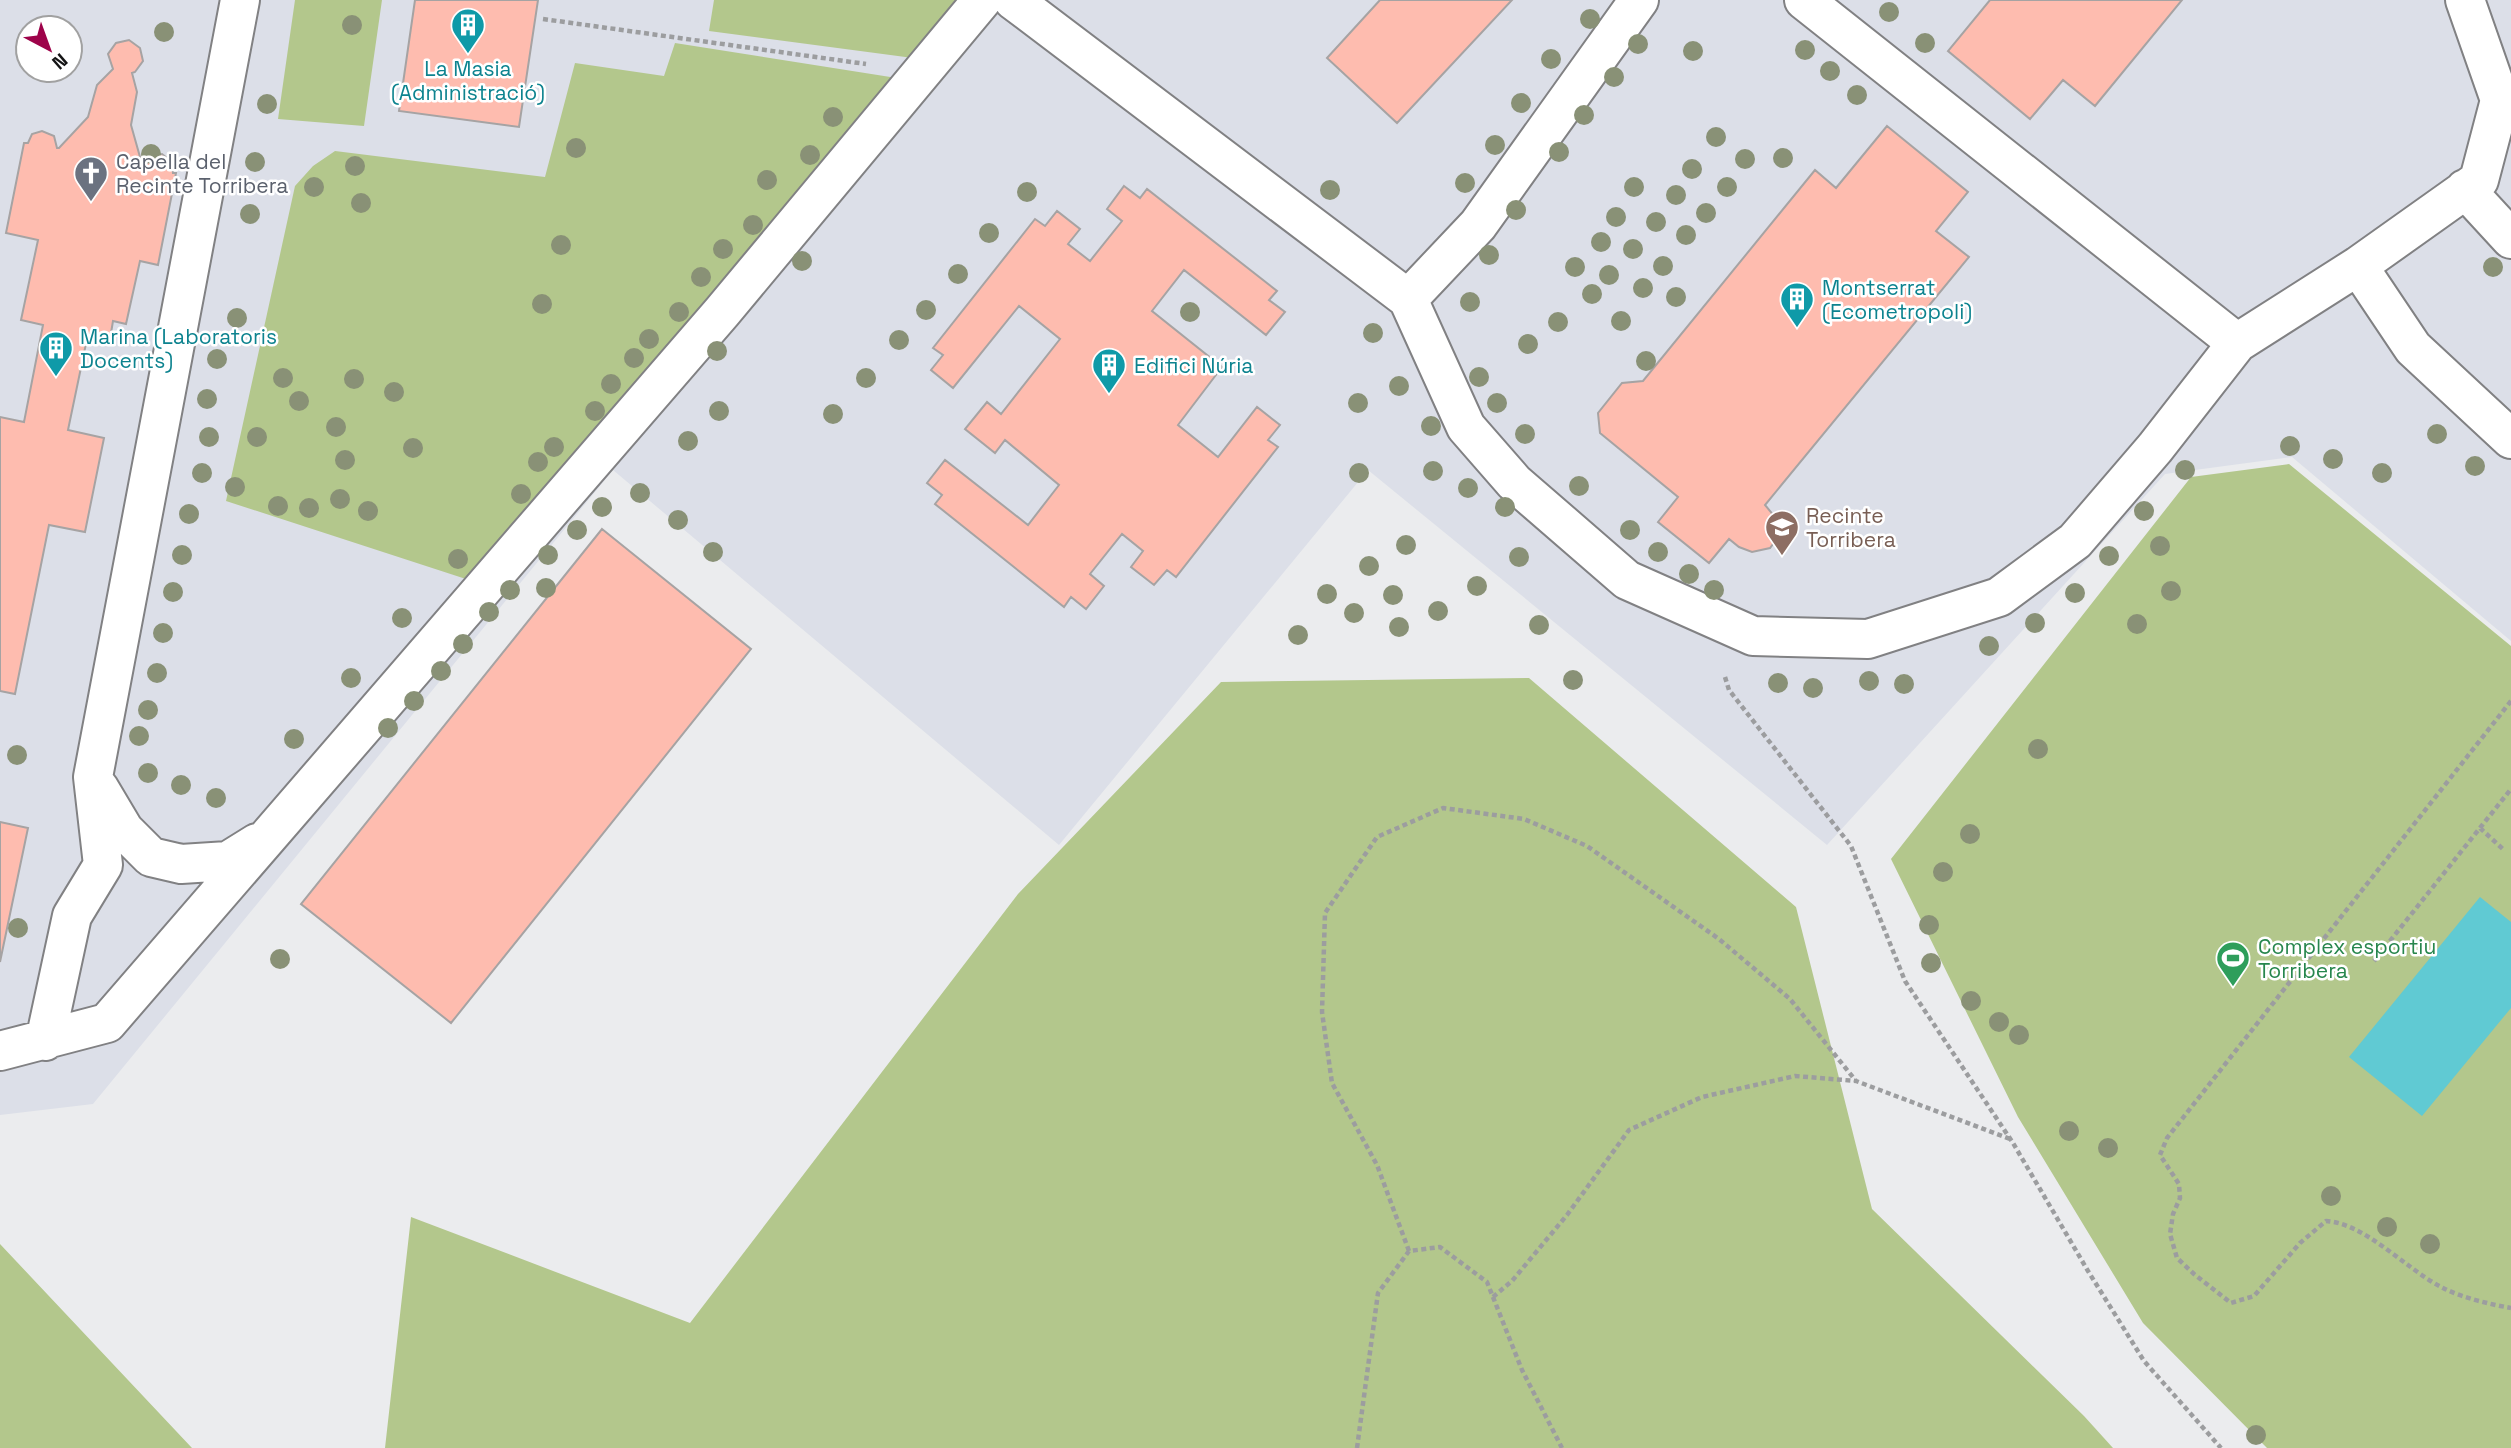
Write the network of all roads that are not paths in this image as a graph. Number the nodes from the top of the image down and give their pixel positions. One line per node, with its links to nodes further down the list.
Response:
1 (240, 0): 13 (street)
2 (982, 0): 14 (street)
3 (1013, 0): 10 (street)
4 (1639, 0): 10 (street)
5 (1804, 0): 11 (street)
6 (2465, 0): 7 (street)
7 (2465, 189): 8 (street); 9 (street)
8 (2511, 239)
9 (2358, 266): 11 (street); 12 (street)
10 (1408, 299): 11 (street)
11 (2237, 343)
12 (2511, 439)
13 (93, 777): 14 (street); 15 (street)
14 (268, 836): 15 (street)
15 (45, 1041): 16 (street)
16 (0, 1051)

